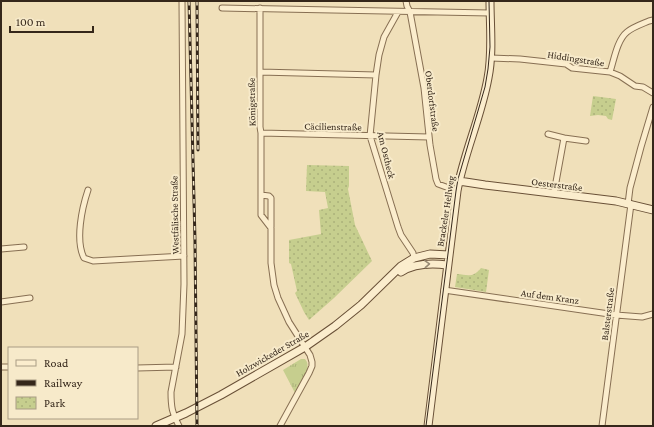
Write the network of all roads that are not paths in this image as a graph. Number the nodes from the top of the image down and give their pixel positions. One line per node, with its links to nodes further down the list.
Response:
1 (182, 1): 33 (street, Westfälische Straße)
2 (406, 1): 7 (street, Oberdorfstraße)
3 (490, 1): 8 (main road, Brackeler Hellweg)
4 (222, 8): 5 (street)
5 (260, 8): 6 (street); 11 (street, Königstraße)
6 (398, 12): 7 (street); 13 (street, Am Ostheck)
7 (410, 12): 8 (street); 19 (street, Oberdorfstraße)
8 (490, 13): 10 (main road, Brackeler Hellweg)
9 (653, 20): 12 (street, Hiddingstraße)
10 (490, 58): 12 (street, Hiddingstraße); 22 (main road, Brackeler Hellweg)
11 (260, 72): 13 (street); 16 (street, Königstraße)
12 (610, 72): 14 (street)
13 (376, 75): 18 (street, Am Ostheck)
14 (653, 93)
15 (653, 107): 27 (street, Balsterstraße)
16 (261, 133): 18 (street, Cäcilienstraße); 26 (street, Königstraße)
17 (548, 134): 20 (street)
18 (370, 136): 19 (street, Cäcilienstraße); 34 (street, Am Ostheck)
19 (429, 137): 24 (street, Oberdorfstraße)
20 (564, 138): 21 (street); 25 (street)
21 (586, 141)
22 (459, 181): 24 (main road, Brackeler Hellweg); 25 (main road, Oesterstraße)
23 (88, 190): 33 (street)
24 (457, 191): 32 (main road, Brackeler Hellweg)
25 (554, 193): 27 (main road, Oesterstraße)
26 (261, 195): 29 (street, Königstraße); 29 (street)
27 (630, 204): 28 (main road, Oesterstraße); 40 (street, Balsterstraße)
28 (653, 210)
29 (271, 228): 42 (street)
30 (24, 247): 31 (street)
31 (1, 249)
32 (449, 254): 34 (main road, Holzwickeder Straße); 35 (main road, Brackeler Hellweg)
33 (184, 256): 43 (street, Westfälische Straße)
34 (413, 256): 36 (main road, Holzwickeder Straße)
35 (447, 265): 36 (main road, Holzwickeder Straße, one-way to 35); 37 (main road, Brackeler Hellweg)
36 (387, 280): 42 (main road, Holzwickeder Straße)
37 (444, 290): 40 (street, Auf dem Kranz); 49 (main road, Brackeler Hellweg)
38 (30, 298): 39 (street)
39 (1, 302)
40 (616, 314): 41 (street, Auf dem Kranz); 50 (street, Balsterstraße)
41 (653, 314)
42 (304, 347): 45 (main road, Holzwickeder Straße); 48 (street)
43 (176, 367): 44 (street); 45 (street, Westfälische Straße)
44 (138, 368)
45 (175, 418): 46 (main road, Holzwickeder Straße); 47 (street, Westfälische Straße)
46 (156, 426)
47 (179, 426)
48 (280, 426)
49 (428, 426)
50 (602, 426)

